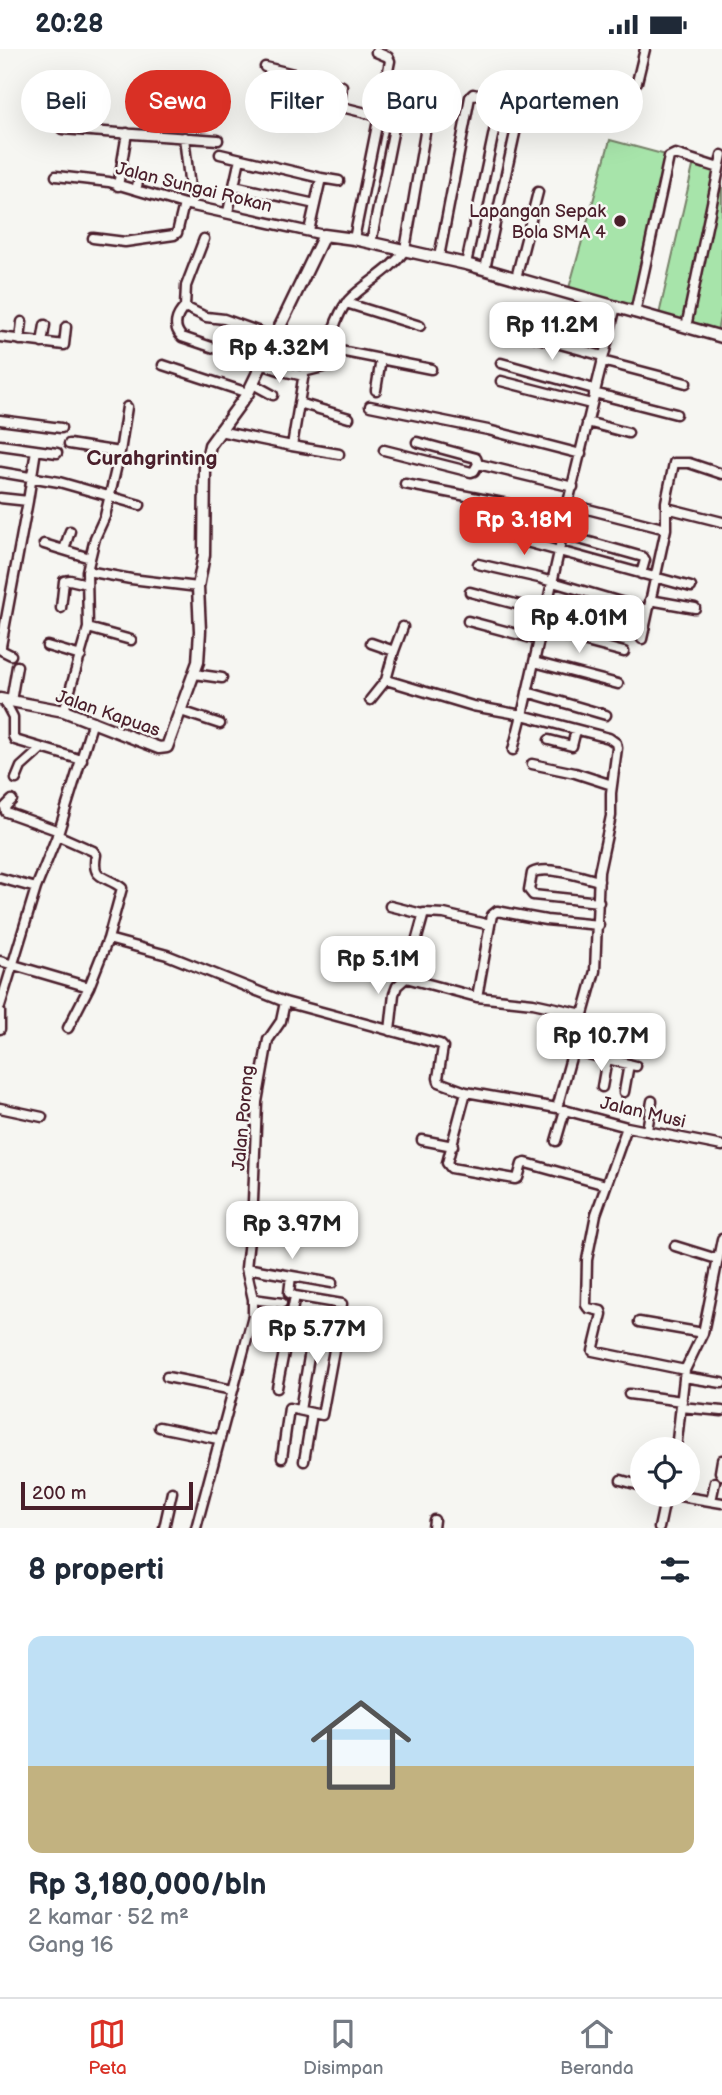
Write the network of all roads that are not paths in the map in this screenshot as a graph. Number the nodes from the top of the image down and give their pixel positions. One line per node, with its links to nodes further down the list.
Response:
1 (645, 49): 6 (street)
2 (376, 52): 5 (street)
3 (265, 67): 4 (street)
4 (277, 70)
5 (388, 70)
6 (641, 70)
7 (476, 94): 18 (street)
8 (467, 99): 18 (street)
9 (127, 133): 26 (street)
10 (138, 133): 16 (street)
11 (375, 133): 37 (street)
12 (393, 133): 38 (street)
13 (425, 133): 39 (street)
14 (494, 133): 41 (street)
15 (515, 133): 42 (street)
16 (184, 137): 17 (street); 30 (street)
17 (218, 140)
18 (460, 145): 40 (street)
19 (220, 153): 20 (street)
20 (240, 159): 24 (street); 27 (street)
21 (721, 161): 47 (street); 52 (street)
22 (56, 176): 26 (street, Jalan Sungai Rokan)
23 (139, 178): 28 (street)
24 (321, 178): 25 (street); 31 (street)
25 (339, 181)
26 (118, 186): 28 (street, Jalan Sungai Rokan)
27 (234, 187): 31 (street); 32 (street)
28 (136, 190): 30 (street, Jalan Sungai Rokan)
29 (538, 192): 43 (street)
30 (188, 204): 32 (street, Jalan Sungai Rokan); 35 (street)
31 (315, 204): 33 (street)
32 (228, 212): 33 (street, Jalan Sungai Rokan)
33 (309, 231): 34 (street, Jalan Sungai Rokan)
34 (324, 235): 37 (main road); 55 (main road)
35 (93, 238)
36 (204, 239): 46 (street)
37 (354, 239): 38 (main road)
38 (371, 243): 39 (main road)
39 (405, 250): 40 (main road); 44 (street)
40 (437, 257): 41 (main road)
41 (466, 264): 42 (main road)
42 (485, 269): 43 (main road)
43 (516, 278): 45 (main road)
44 (346, 303): 50 (street); 59 (street)
45 (617, 306): 47 (main road); 61 (street)
46 (185, 307): 55 (street); 63 (street)
47 (635, 313): 52 (main road)
48 (22, 322): 57 (street)
49 (45, 325): 58 (street)
50 (420, 326)
51 (66, 327): 58 (street)
52 (686, 327): 56 (main road)
53 (506, 329): 61 (street)
54 (0, 337): 57 (street)
55 (274, 337): 63 (main road)
56 (722, 337)
57 (20, 340): 58 (street)
58 (42, 343)
59 (330, 348): 60 (street); 66 (street)
60 (381, 359): 65 (street); 70 (street)
61 (602, 359): 68 (street); 71 (street)
62 (500, 363): 71 (street)
63 (263, 364): 66 (street); 69 (main road)
64 (163, 365): 69 (street)
65 (431, 369)
66 (303, 376): 73 (street)
67 (500, 381): 74 (street)
68 (686, 383)
69 (251, 389): 72 (street); 82 (main road)
70 (376, 390)
71 (594, 391): 74 (street); 77 (street)
72 (273, 395)
73 (299, 403): 78 (street); 87 (street)
74 (591, 404): 80 (street)
75 (370, 406): 93 (street)
76 (127, 407): 90 (street)
77 (676, 414)
78 (349, 418)
79 (0, 420): 81 (street)
80 (587, 422): 83 (street); 93 (street)
81 (61, 428)
82 (219, 431): 87 (street); 122 (main road)
83 (628, 433)
84 (417, 442): 94 (street)
85 (69, 444): 90 (street)
86 (0, 445): 88 (street)
87 (292, 446): 92 (street)
88 (36, 450): 91 (street); 97 (street)
89 (384, 450): 94 (street)
90 (120, 452): 101 (street)
91 (57, 453)
92 (340, 454)
93 (581, 454): 99 (street)
94 (478, 464): 99 (street)
95 (0, 472): 97 (street)
96 (722, 474): 105 (street)
97 (32, 476): 101 (street); 102 (street)
98 (405, 484): 106 (street)
99 (573, 487): 103 (street)
100 (0, 498): 102 (street)
101 (109, 498): 104 (street); 115 (street)
102 (28, 501): 141 (street)
103 (568, 504): 106 (street); 108 (street)
104 (140, 505)
105 (667, 508): 107 (street); 108 (street)
106 (564, 519): 111 (street)
107 (722, 522)
108 (666, 529): 119 (street)
109 (70, 531): 113 (street)
110 (497, 534): 114 (street)
111 (561, 534): 114 (street); 118 (street)
112 (44, 544): 113 (street)
113 (65, 550): 115 (street)
114 (559, 552): 118 (street); 120 (street)
115 (90, 558): 117 (street)
116 (478, 564): 120 (street)
117 (87, 571): 121 (street); 122 (street)
118 (641, 574): 119 (street)
119 (655, 577): 123 (street); 125 (street)
120 (551, 582): 128 (street); 129 (street)
121 (88, 584): 126 (street); 132 (street)
122 (198, 587): 145 (main road)
123 (691, 587)
124 (470, 592): 129 (street)
125 (650, 600): 127 (street); 128 (street)
126 (61, 608)
127 (695, 608)
128 (648, 610): 134 (street)
129 (545, 612): 133 (street)
130 (468, 621): 136 (street)
131 (403, 627): 139 (street)
132 (88, 628): 135 (street); 142 (street)
133 (541, 630): 136 (street); 140 (street)
134 (642, 639)
135 (131, 640)
136 (539, 640): 143 (street)
137 (371, 643): 139 (street)
138 (47, 646): 142 (street)
139 (394, 651): 147 (street)
140 (624, 652)
141 (12, 655)
142 (82, 656): 152 (street)
143 (534, 662): 148 (street); 149 (street)
144 (18, 666): 151 (street)
145 (194, 674): 146 (street); 153 (main road)
146 (222, 678)
147 (386, 680): 150 (street); 154 (street)
148 (618, 684)
149 (527, 692): 154 (street); 155 (street)
150 (370, 700)
151 (6, 702): 152 (main road, Jalan Kapuas); 160 (street)
152 (64, 711): 157 (main road, Jalan Kapuas)
153 (181, 711): 156 (street); 157 (main road, Jalan Kapuas)
154 (522, 715): 158 (street); 161 (street)
155 (606, 715)
156 (220, 725)
157 (92, 727): 162 (street)
158 (576, 730): 159 (street); 165 (street)
159 (549, 740)
160 (41, 749): 162 (street); 164 (street)
161 (513, 750)
162 (82, 760): 167 (street)
163 (532, 765): 165 (street)
164 (16, 779)
165 (612, 785): 169 (street)
166 (12, 800): 167 (street)
167 (58, 833): 170 (street); 176 (street)
168 (0, 878): 170 (street)
169 (599, 881): 171 (street); 171 (street)
170 (36, 888): 178 (street)
171 (599, 902): 175 (street)
172 (390, 906): 173 (street)
173 (422, 913): 174 (street); 179 (street)
174 (490, 925): 175 (street); 181 (street)
175 (598, 925): 184 (street)
176 (108, 939): 180 (street); 182 (street, Jalan Musi)
177 (0, 961): 178 (street)
178 (12, 964): 180 (street); 183 (street)
179 (406, 978): 181 (street); 187 (street)
180 (89, 987): 185 (street)
181 (478, 997): 184 (street)
182 (285, 1002): 187 (street, Jalan Musi); 207 (street, Jalan Porong)
183 (0, 1009): 186 (street)
184 (583, 1014): 188 (street)
185 (68, 1028)
186 (0, 1029)
187 (390, 1031): 191 (street, Jalan Musi)
188 (572, 1050): 189 (street); 195 (street)
189 (607, 1059): 190 (street); 192 (street)
190 (602, 1087)
191 (466, 1092): 195 (street, Jalan Musi); 201 (street)
192 (624, 1092)
193 (652, 1101): 198 (street)
194 (0, 1108): 196 (street)
195 (561, 1109): 197 (street, Jalan Musi); 200 (street)
196 (42, 1117)
197 (627, 1127): 198 (street, Jalan Musi); 203 (street)
198 (646, 1130): 202 (street, Jalan Musi)
199 (422, 1140): 201 (street)
200 (556, 1141)
201 (453, 1146): 203 (street)
202 (722, 1146)
203 (606, 1185): 220 (street)
204 (722, 1239): 206 (street)
205 (675, 1246): 206 (street)
206 (717, 1258): 210 (street)
207 (246, 1268): 208 (street); 213 (street, Jalan Porong)
208 (291, 1276): 209 (street); 212 (street)
209 (332, 1283)
210 (712, 1283): 211 (street); 217 (street)
211 (722, 1285)
212 (295, 1296): 216 (street); 218 (street)
213 (253, 1299): 214 (street); 224 (street, Jalan Porong)
214 (282, 1303)
215 (639, 1322): 217 (street)
216 (338, 1328): 219 (street); 229 (street)
217 (703, 1333): 220 (street)
218 (286, 1340): 219 (street); 223 (street)
219 (311, 1345): 227 (street)
220 (685, 1374): 222 (street); 226 (street)
221 (167, 1377): 224 (street)
222 (722, 1383)
223 (276, 1388)
224 (233, 1390): 232 (street, Jalan Porong)
225 (629, 1394): 226 (street)
226 (681, 1404): 228 (street); 231 (street)
227 (300, 1410): 229 (street); 233 (street)
228 (722, 1411)
229 (312, 1413): 235 (street)
230 (159, 1427): 232 (street)
231 (677, 1437)
232 (219, 1440): 245 (street, Jalan Porong)
233 (282, 1458)
234 (722, 1460): 236 (street)
235 (304, 1461)
236 (719, 1479): 241 (street)
237 (621, 1480): 238 (street)
238 (630, 1483)
239 (172, 1492): 244 (street)
240 (700, 1499): 241 (street)
241 (711, 1501): 242 (street)
242 (722, 1503)
243 (663, 1507): 246 (street)
244 (164, 1528)
245 (196, 1528)
246 (659, 1528)

